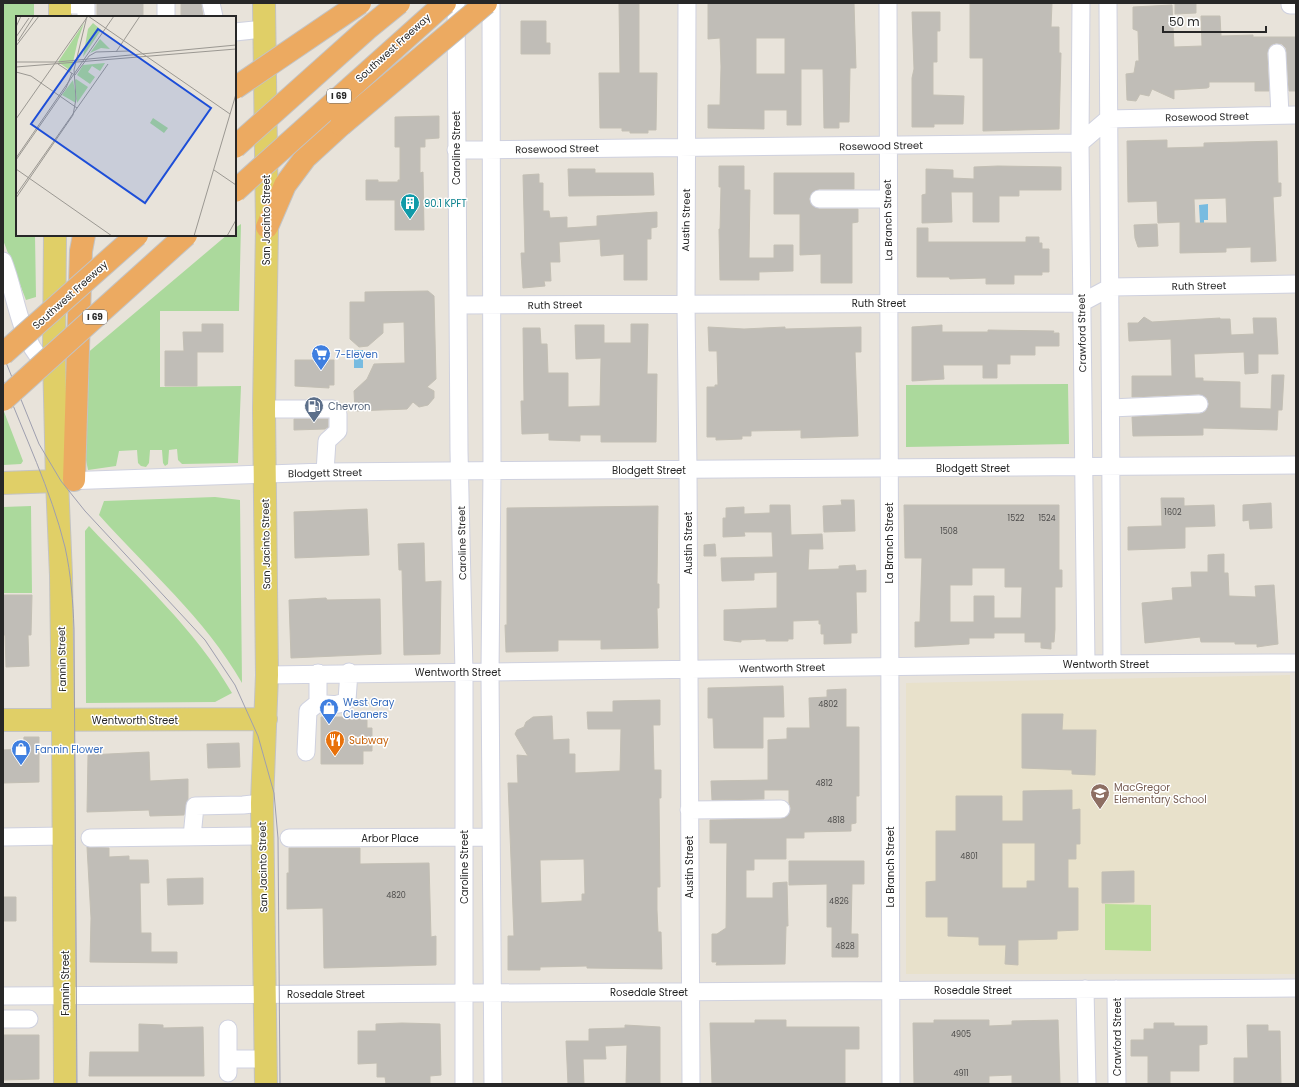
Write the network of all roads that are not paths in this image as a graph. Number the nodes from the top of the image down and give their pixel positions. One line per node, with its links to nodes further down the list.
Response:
1 (166, 3): 18 (street)
2 (211, 3): 19 (street)
3 (264, 3): 20 (main road, San Jacinto Street)
4 (360, 3): 23 (highway, bridge)
5 (399, 3): 27 (highway, bridge)
6 (444, 3): 32 (highway, Southwest Freeway / I 69, bridge)
7 (456, 3): 30 (street, Caroline Street)
8 (486, 3): 35 (highway, bridge)
9 (491, 3): 31 (street)
10 (687, 3): 29 (street, Austin Street)
11 (888, 3): 28 (street, La Branch Street)
12 (1081, 3): 26 (street, Crawford Street)
13 (1108, 3): 25 (street)
14 (1290, 3): 15 (street)
15 (1296, 6)
16 (60, 8): 17 (street)
17 (86, 8)
18 (166, 16)
19 (214, 16)
20 (264, 29): 21 (street); 35 (main road, San Jacinto Street)
21 (236, 32)
22 (1277, 53): 24 (street)
23 (236, 87)
24 (1288, 115): 25 (street, Rosewood Street)
25 (1108, 119): 26 (street); 42 (street)
26 (1080, 144): 28 (street, Rosewood Street); 44 (street, Crawford Street)
27 (236, 146)
28 (887, 146): 29 (street, Rosewood Street); 34 (street, La Branch Street)
29 (687, 148): 31 (street, Rosewood Street); 45 (street, Austin Street)
30 (456, 150): 31 (street, Rosewood Street); 46 (street, Caroline Street)
31 (490, 150): 47 (street)
32 (236, 189)
33 (819, 199): 34 (street)
34 (888, 199): 43 (street, La Branch Street)
35 (267, 227): 53 (main road, San Jacinto Street)
36 (55, 236): 49 (main road)
37 (84, 236): 63 (highway)
38 (136, 236): 48 (highway, Southwest Freeway, bridge)
39 (185, 236): 50 (highway, I 69, bridge)
40 (3, 261): 49 (street)
41 (1296, 284): 42 (street, Ruth Street)
42 (1110, 287): 44 (street, Ruth Street); 52 (street)
43 (890, 303): 44 (street, Ruth Street); 45 (street, Ruth Street); 56 (street, La Branch Street)
44 (1082, 303): 57 (street, Crawford Street)
45 (686, 304): 47 (street, Ruth Street); 59 (street, Austin Street)
46 (459, 305): 47 (street, Ruth Street); 60 (street, Caroline Street)
47 (491, 306): 58 (street)
48 (3, 354)
49 (54, 372): 63 (main road)
50 (3, 400)
51 (1199, 404): 52 (street)
52 (1111, 408): 55 (street)
53 (264, 409): 61 (street); 62 (main road, San Jacinto Street)
54 (1296, 465): 55 (street, Blodgett Street)
55 (1111, 467): 57 (street, Blodgett Street); 67 (street)
56 (889, 468): 57 (street, Blodgett Street); 59 (street, Blodgett Street); 68 (street, La Branch Street)
57 (1083, 468): 66 (street, Crawford Street)
58 (492, 470): 59 (street, Blodgett Street); 60 (street, Blodgett Street); 71 (street)
59 (688, 470): 69 (street, Austin Street)
60 (461, 471): 61 (street, Blodgett Street); 73 (street, Caroline Street)
61 (325, 472): 62 (street, Blodgett Street)
62 (265, 474): 63 (street, Blodgett Street); 74 (main road, San Jacinto Street)
63 (65, 480): 64 (main road, Blodgett Street); 78 (main road, Fannin Street)
64 (3, 483)
65 (1296, 663): 67 (street, Wentworth Street)
66 (1086, 664): 67 (street, Wentworth Street); 68 (street, Wentworth Street)
67 (1112, 664)
68 (890, 667): 69 (street, Wentworth Street); 94 (street, La Branch Street)
69 (689, 668): 71 (street, Wentworth Street); 82 (street, Austin Street)
70 (349, 672): 72 (street, Wentworth Street); 73 (street, Wentworth Street); 75 (street)
71 (490, 672): 73 (street, Wentworth Street); 88 (street)
72 (318, 673): 74 (street, Wentworth Street); 75 (street)
73 (464, 673): 87 (street, Caroline Street)
74 (267, 675): 76 (main road, San Jacinto Street)
75 (318, 703): 79 (street)
76 (266, 719): 78 (main road, Wentworth Street); 80 (main road, San Jacinto Street)
77 (3, 720): 78 (main road, Wentworth Street)
78 (63, 720): 83 (main road, Fannin Street)
79 (306, 752)
80 (262, 803): 84 (main road, San Jacinto Street); 86 (street)
81 (781, 809): 82 (street)
82 (689, 810): 95 (street, Austin Street)
83 (64, 836): 85 (street); 99 (main road, Fannin Street)
84 (263, 836): 86 (street); 98 (main road, San Jacinto Street)
85 (3, 837)
86 (192, 837): 89 (street)
87 (464, 837): 88 (street, Arbor Place); 90 (street, Arbor Place); 96 (street, Caroline Street)
88 (490, 837): 97 (street)
89 (90, 838)
90 (289, 838)
91 (1296, 988): 93 (street, Rosedale Street)
92 (1085, 989): 93 (street, Rosedale Street); 94 (street, Rosedale Street); 110 (street)
93 (1116, 989): 111 (street, Crawford Street)
94 (891, 990): 95 (street, Rosedale Street); 109 (street, La Branch Street)
95 (690, 992): 97 (street, Rosedale Street); 108 (street, Austin Street)
96 (463, 993): 97 (street, Rosedale Street); 98 (street, Rosedale Street); 106 (street, Caroline Street)
97 (491, 993): 107 (street)
98 (264, 994): 99 (street, Rosedale Street); 103 (main road, San Jacinto Street)
99 (65, 995): 100 (street, Rosedale Street); 104 (main road, Fannin Street)
100 (10, 996): 101 (street)
101 (16, 1019)
102 (228, 1029): 103 (street)
103 (266, 1059): 105 (main road, San Jacinto Street)
104 (65, 1084)
105 (266, 1084)
106 (464, 1084)
107 (493, 1084)
108 (691, 1084)
109 (891, 1084)
110 (1087, 1084)
111 (1117, 1084)

